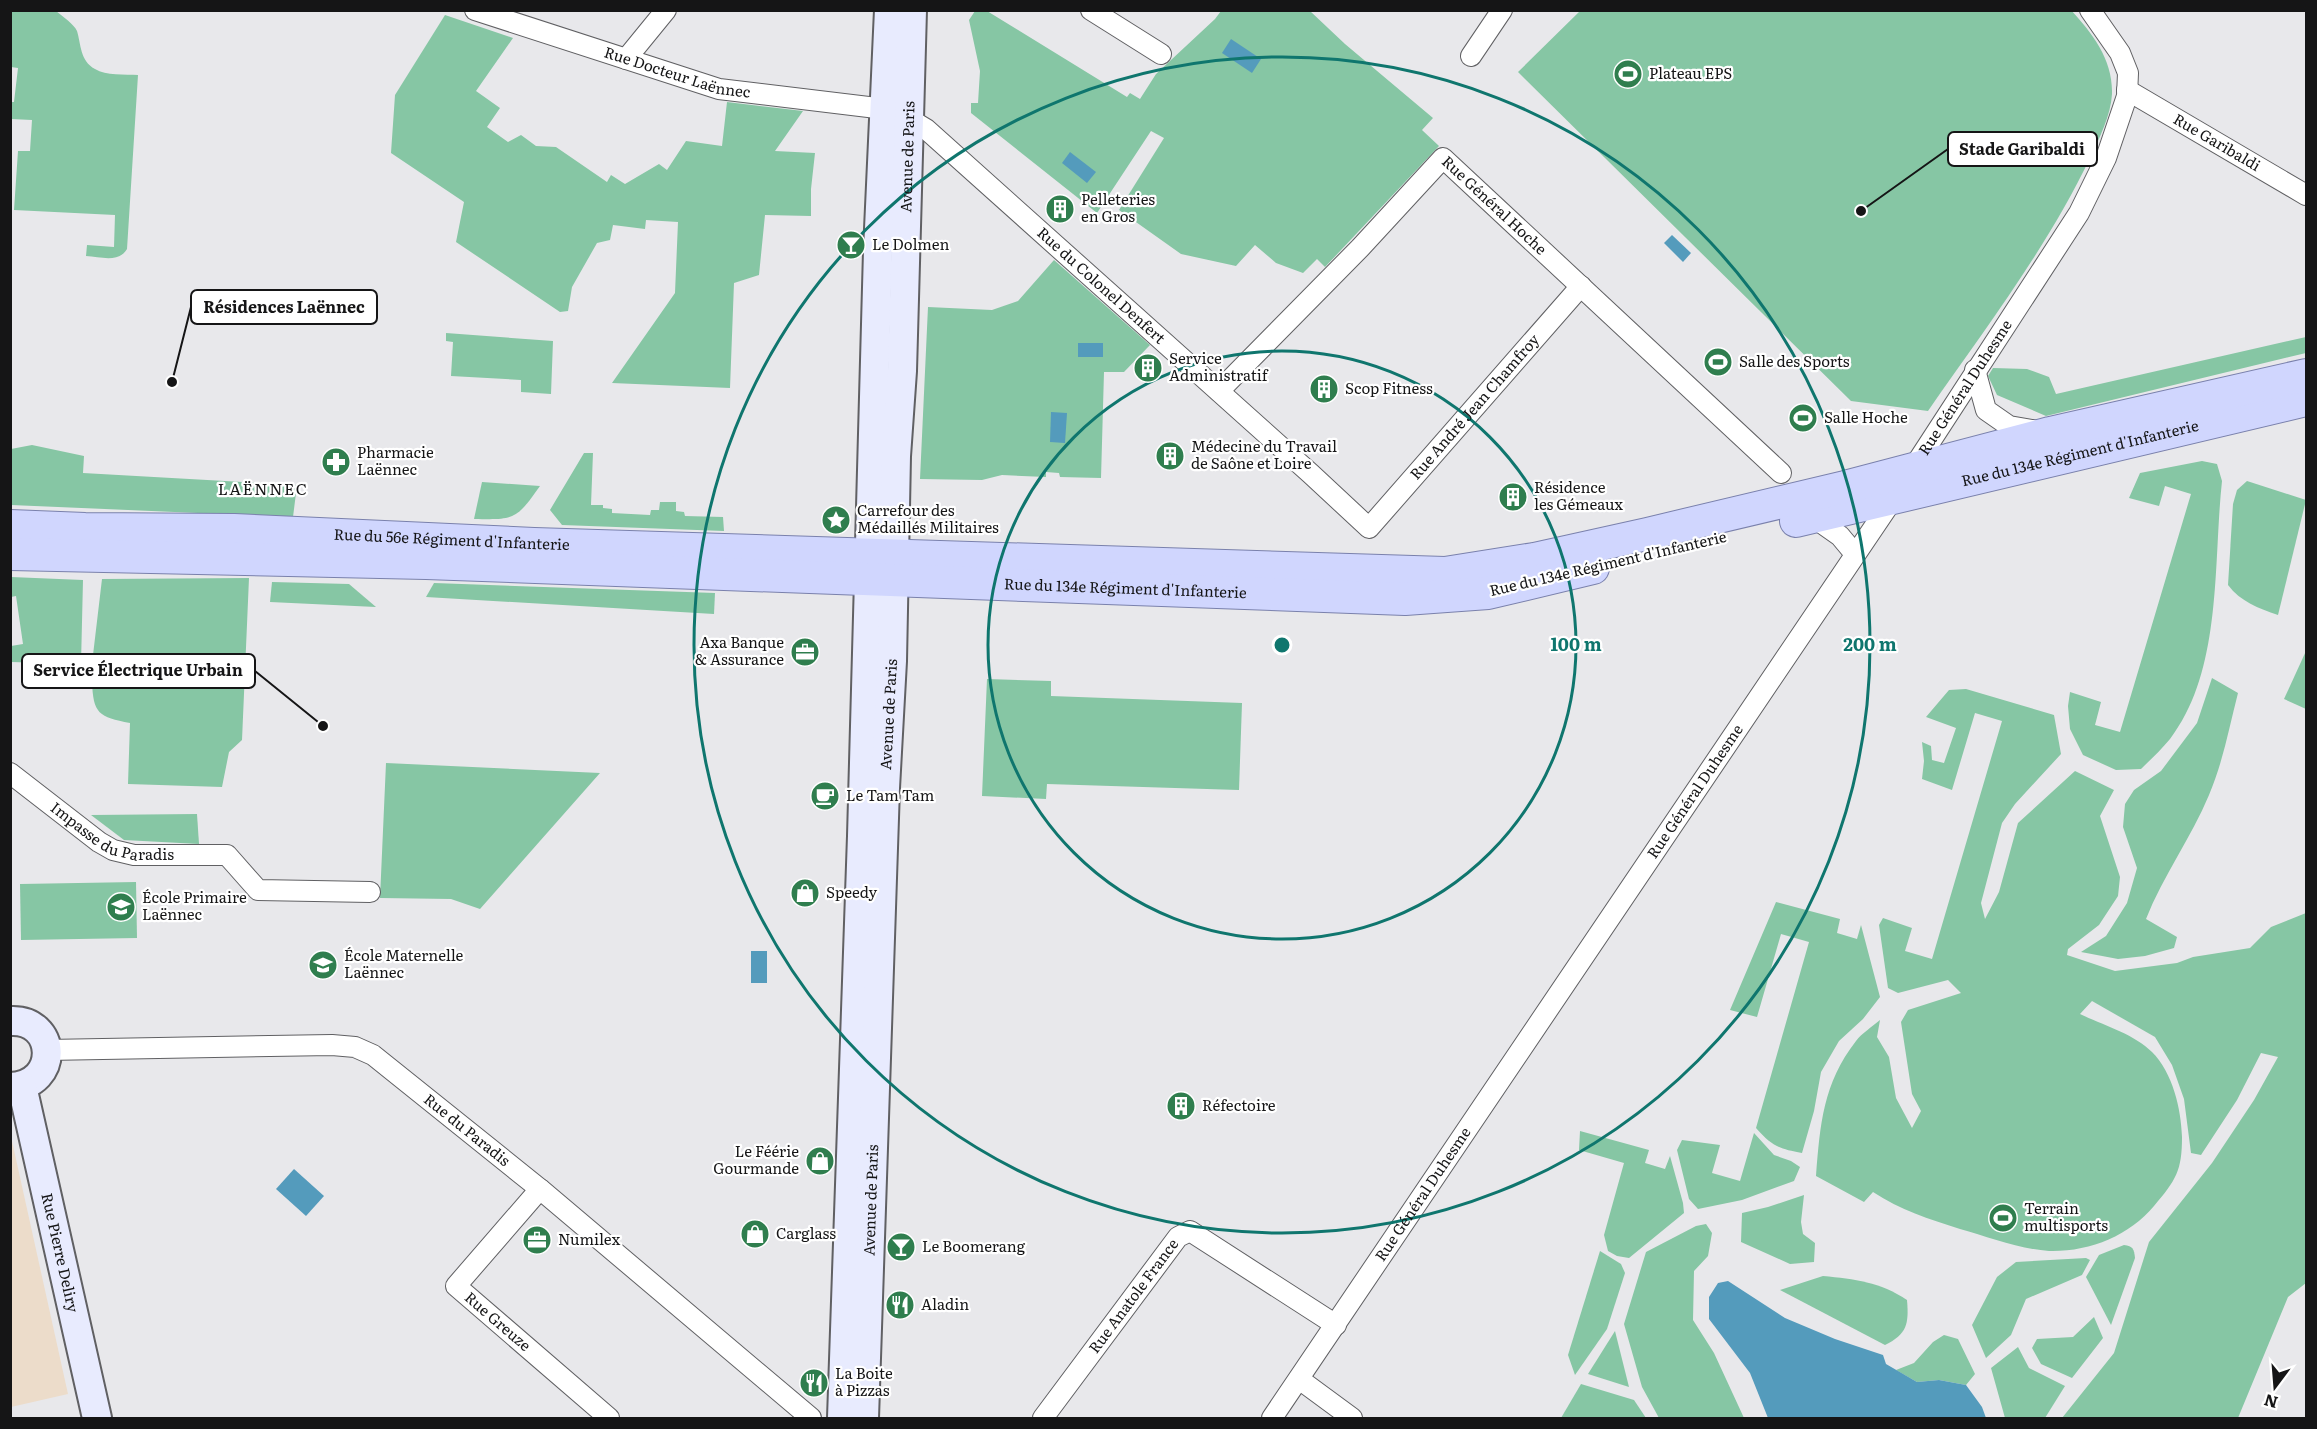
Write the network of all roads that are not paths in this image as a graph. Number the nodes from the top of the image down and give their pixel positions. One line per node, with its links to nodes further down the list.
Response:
1 (475, 10): 10 (street, Rue Docteur Laënnec)
2 (666, 10): 10 (street)
3 (889, 10): 12 (main road, Avenue de Paris)
4 (912, 10): 12 (main road, Avenue de Paris)
5 (1091, 10): 8 (street)
6 (1502, 10): 9 (street)
7 (2090, 10): 11 (street)
8 (1161, 54)
9 (1471, 56)
10 (626, 59): 12 (street, Rue Docteur Laënnec)
11 (2127, 90): 13 (street, Rue Garibaldi); 15 (street, Rue Général Duhesme)
12 (897, 114): 17 (street, Rue du Colonel Denfert); 28 (main road, Avenue de Paris); 28 (main road, Avenue de Paris)
13 (2307, 195)
14 (1581, 286): 17 (street, Rue Général Hoche); 21 (street, Rue Général Hoche); 25 (street, Rue André Jean Chamfroy)
15 (1975, 370): 19 (street); 20 (street, Rue Général Duhesme)
16 (2307, 375): 19 (main road, Rue du 134e Régiment d'Infanterie)
17 (1219, 391): 25 (street, Rue du Colonel Denfert)
18 (2307, 400): 22 (main road, Rue du 134e Régiment d'Infanterie)
19 (2050, 434): 20 (main road, Rue du 134e Régiment d'Infanterie)
20 (1910, 469): 22 (street, Rue Général Duhesme); 28 (main road, Rue du 134e Régiment d'Infanterie)
21 (1781, 473)
22 (1893, 499): 23 (main road, Rue du 134e Régiment d'Infanterie); 27 (street, Rue Général Duhesme)
23 (1814, 517): 27 (street); 28 (main road, Rue du 134e Régiment d'Infanterie)
24 (10, 526): 28 (main road, Rue du 56e Régiment d'Infanterie)
25 (1369, 528)
26 (10, 554): 28 (main road, Rue du 56e Régiment d'Infanterie)
27 (1855, 554): 35 (street, Rue Général Duhesme)
28 (882, 568): 40 (main road, Avenue de Paris); 41 (main road, Avenue de Paris)
29 (10, 773): 30 (street, Impasse du Paradis)
30 (370, 892)
31 (10, 1021): 32 (main road)
32 (47, 1050): 33 (main road); 34 (street, Rue du Paradis)
33 (16, 1087): 37 (main road, Rue Pierre Deliry)
34 (540, 1189): 38 (street, Rue Greuze); 39 (street, Rue du Paradis)
35 (1336, 1325): 36 (street, Rue Général Duhesme); 42 (street, Rue Anatole France)
36 (1299, 1379): 43 (street, Rue Général Duhesme); 44 (street)
37 (97, 1419)
38 (609, 1419)
39 (811, 1419)
40 (842, 1419)
41 (864, 1419)
42 (1043, 1419)
43 (1272, 1419)
44 (1352, 1419)

